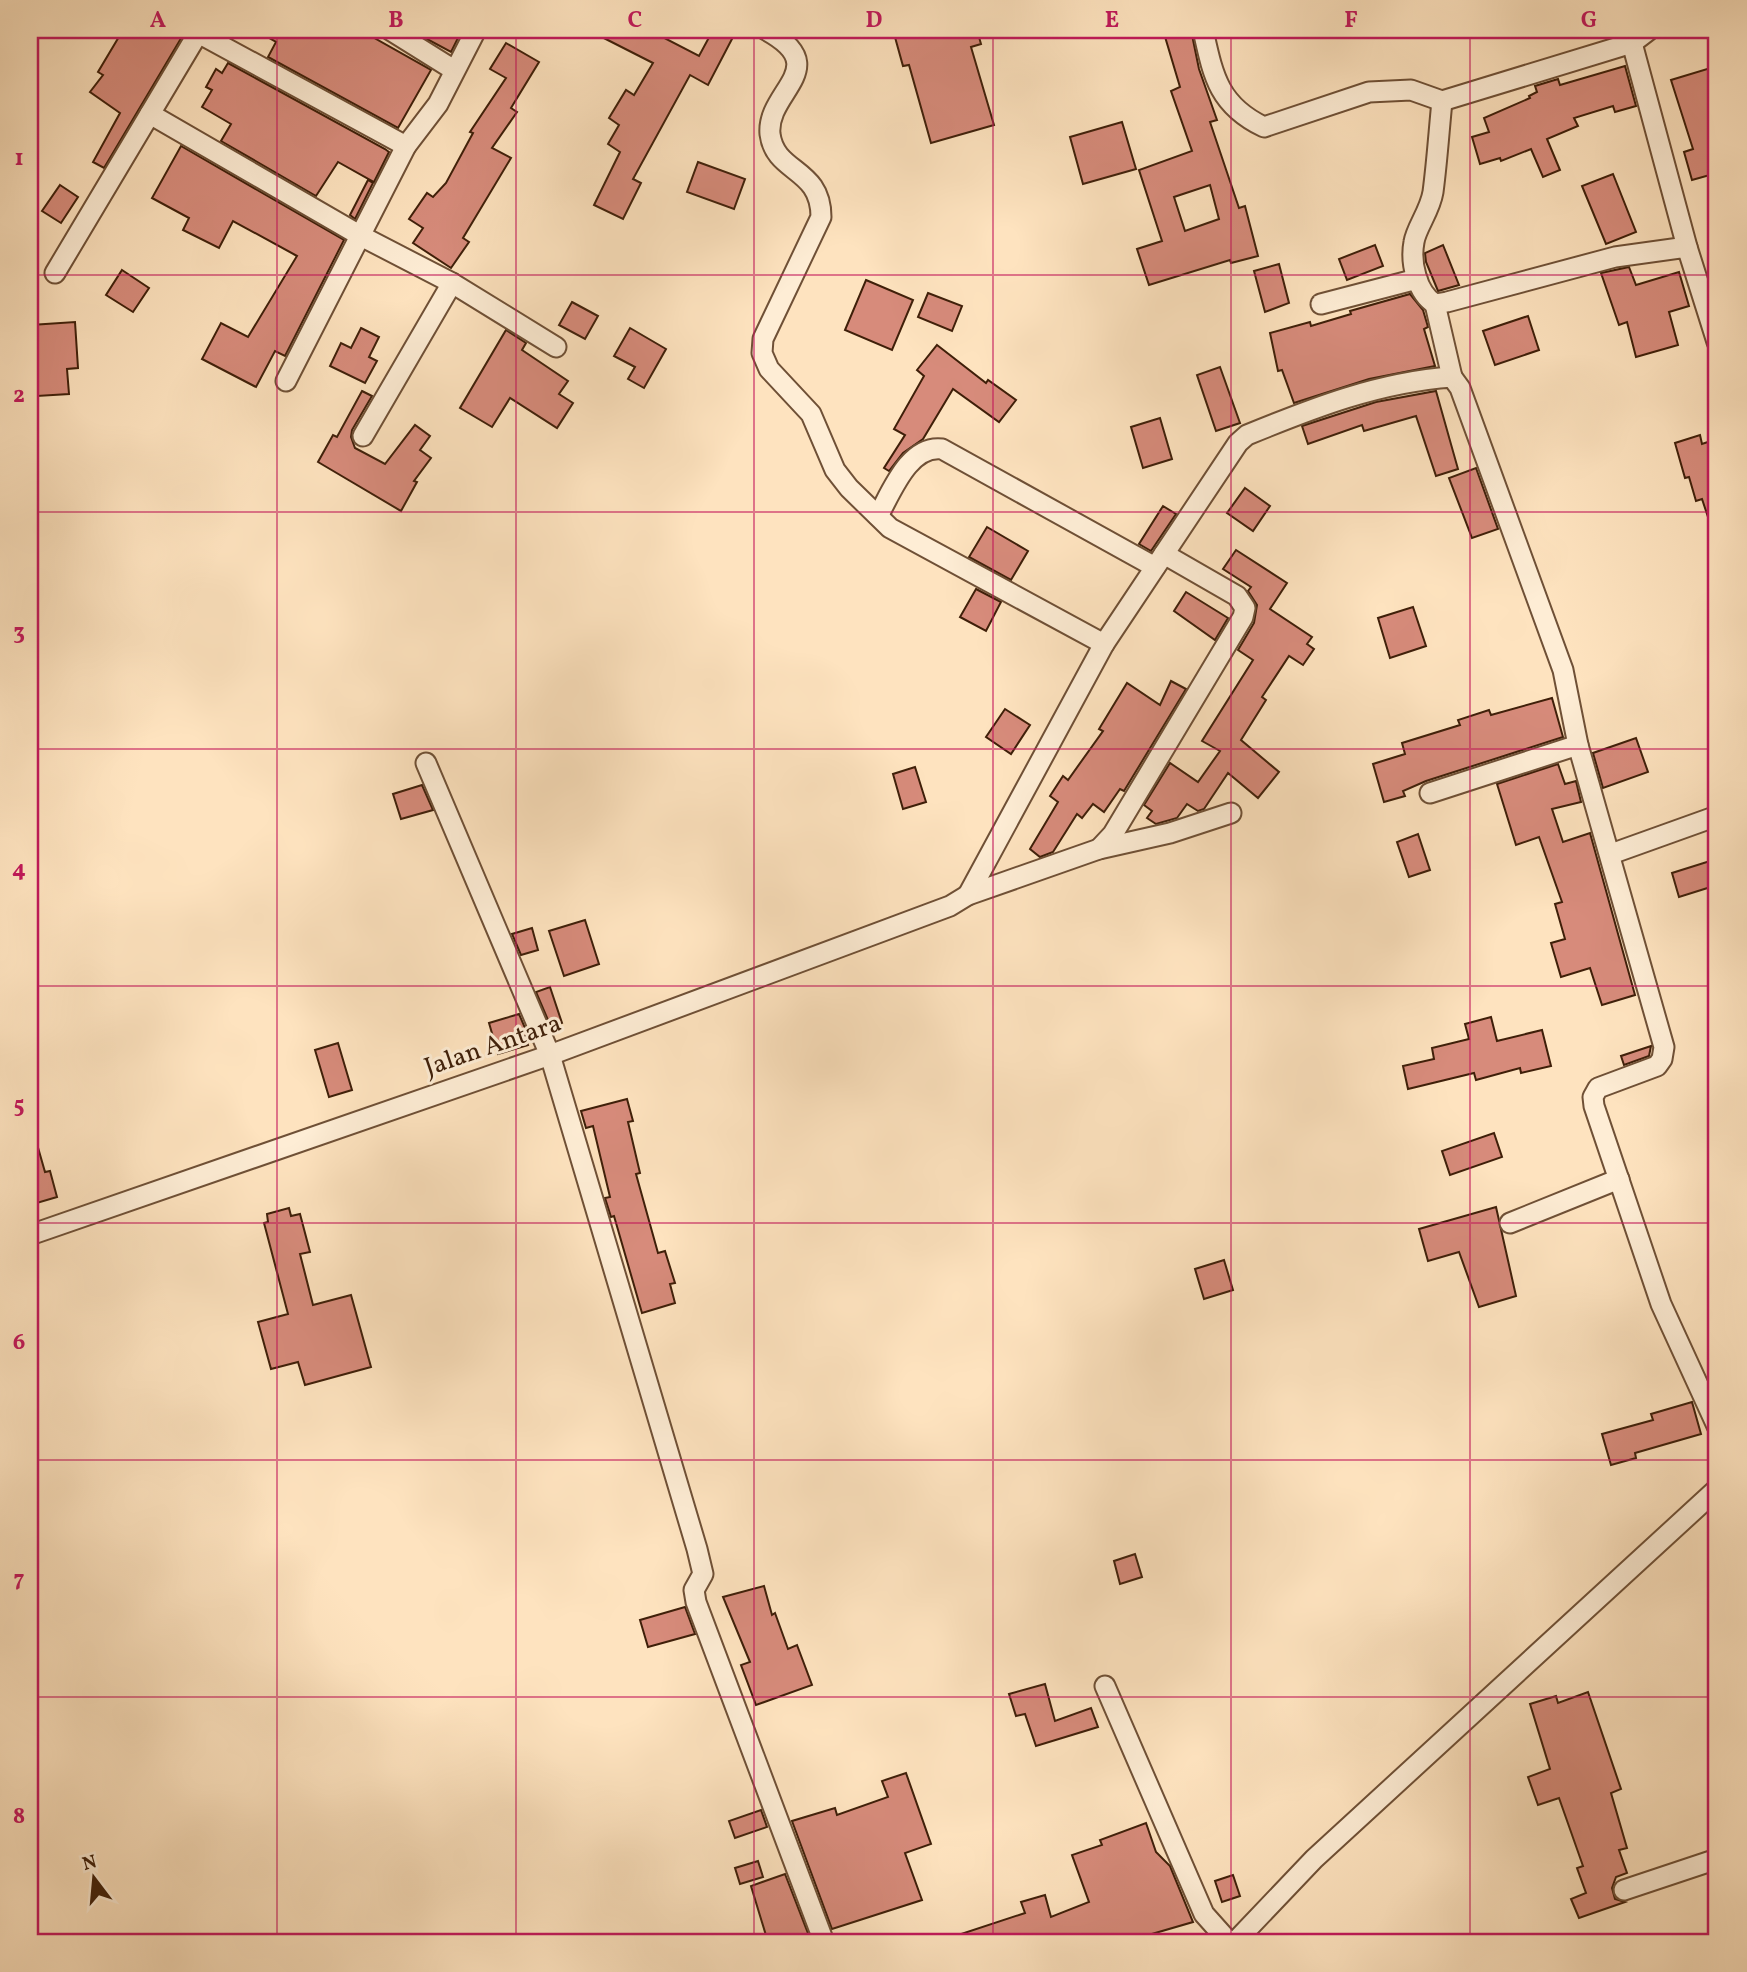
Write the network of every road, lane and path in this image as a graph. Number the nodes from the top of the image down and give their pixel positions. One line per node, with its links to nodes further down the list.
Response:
1 (390, 30): 8 (street)
2 (476, 30): 8 (street)
3 (766, 30): 24 (street)
4 (1203, 30): 9 (street)
5 (1649, 30): 7 (street)
6 (199, 31): 10 (street); 11 (street)
7 (1632, 43): 9 (street); 13 (street)
8 (454, 70): 11 (street)
9 (1442, 101): 15 (street)
10 (150, 114): 12 (street); 14 (street)
11 (406, 146): 12 (street)
12 (361, 236): 16 (street); 22 (street)
13 (1687, 247): 18 (street); 19 (street)
14 (55, 273)
15 (1417, 279): 17 (street); 18 (street)
16 (452, 282): 20 (street); 23 (street)
17 (1321, 304)
18 (1435, 304): 21 (street)
19 (1717, 342)
20 (556, 347)
21 (1451, 377): 25 (street); 27 (street)
22 (286, 381)
23 (362, 436)
24 (878, 516): 25 (street); 26 (street)
25 (1160, 560): 26 (street); 32 (street)
26 (1104, 644): 34 (street)
27 (1577, 745): 29 (street); 33 (street)
28 (426, 763): 35 (street)
29 (1430, 793)
30 (1231, 813): 32 (street, Jalan Antara)
31 (1717, 817): 33 (street)
32 (1099, 849): 34 (street, Jalan Antara)
33 (1611, 854): 36 (street)
34 (968, 895): 35 (street, Jalan Antara)
35 (550, 1055): 38 (street, Jalan Antara); 44 (street)
36 (1619, 1179): 37 (street); 39 (street)
37 (1510, 1223)
38 (30, 1235)
39 (1717, 1426)
40 (1717, 1489): 46 (street)
41 (1105, 1686): 45 (street)
42 (1717, 1859): 43 (street)
43 (1625, 1890)
44 (824, 1942)
45 (1229, 1942)
46 (1235, 1942)

